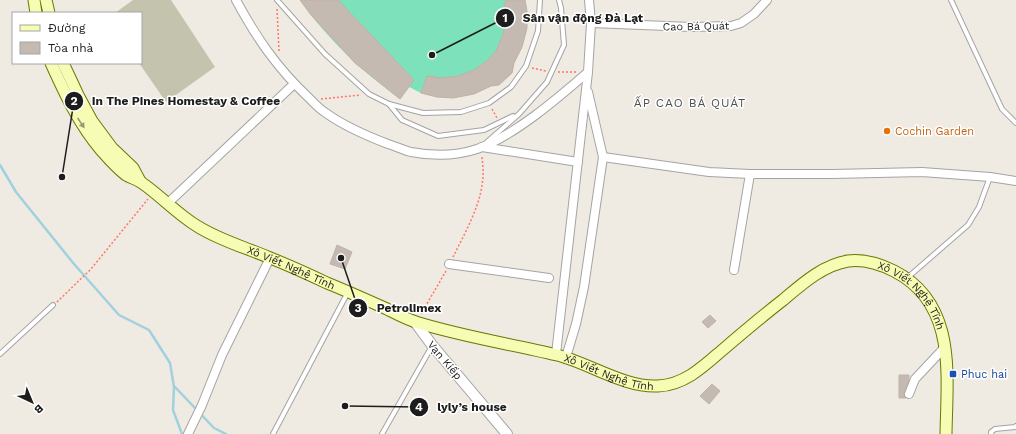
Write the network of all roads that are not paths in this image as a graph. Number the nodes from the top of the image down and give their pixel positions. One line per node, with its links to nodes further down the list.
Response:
1 (34, 0): 10 (main road)
2 (46, 0): 11 (main road)
3 (236, 0): 16 (street)
4 (278, 0): 18 (lane)
5 (540, 0): 18 (lane)
6 (559, 0): 19 (lane)
7 (589, 0): 12 (street)
8 (767, 0): 12 (street, Cao Bá Quát)
9 (951, 0): 20 (lane)
10 (36, 12)
11 (49, 12)
12 (591, 23): 15 (street)
13 (51, 64): 26 (main road, Xô Viết Nghệ Tĩnh, one-way to 26)
14 (64, 64): 26 (main road, Xô Viết Nghệ Tĩnh)
15 (588, 72): 17 (street); 21 (street)
16 (294, 84): 21 (street); 28 (street)
17 (586, 86): 22 (street); 23 (street)
18 (388, 104): 19 (lane)
19 (518, 114): 21 (lane)
20 (1016, 123)
21 (481, 147): 23 (street)
22 (603, 157): 24 (street); 40 (street)
23 (578, 162): 40 (street)
24 (750, 174): 25 (street); 31 (street)
25 (990, 177): 27 (street); 33 (lane)
26 (140, 181): 28 (main road, Xô Viết Nghệ Tĩnh)
27 (1016, 181)
28 (167, 204): 29 (main road, Xô Viết Nghệ Tĩnh)
29 (270, 258): 34 (main road, Xô Viết Nghệ Tĩnh); 43 (street)
30 (449, 264): 32 (street)
31 (734, 270)
32 (549, 278)
33 (907, 279): 38 (main road, Xô Viết Nghệ Tĩnh); 40 (main road, Xô Viết Nghệ Tĩnh)
34 (348, 292): 36 (main road, Xô Viết Nghệ Tĩnh); 44 (lane)
35 (53, 305): 39 (lane)
36 (415, 322): 37 (street, Vạn Kiếp); 40 (main road, Xô Viết Nghệ Tĩnh)
37 (432, 345): 45 (lane); 46 (street, Vạn Kiếp)
38 (945, 346): 41 (street); 47 (main road, Xô Viết Nghệ Tĩnh)
39 (0, 354)
40 (561, 356)
41 (909, 394)
42 (1016, 426): 48 (lane)
43 (188, 434)
44 (273, 434)
45 (382, 434)
46 (507, 434)
47 (946, 434)
48 (991, 434)

